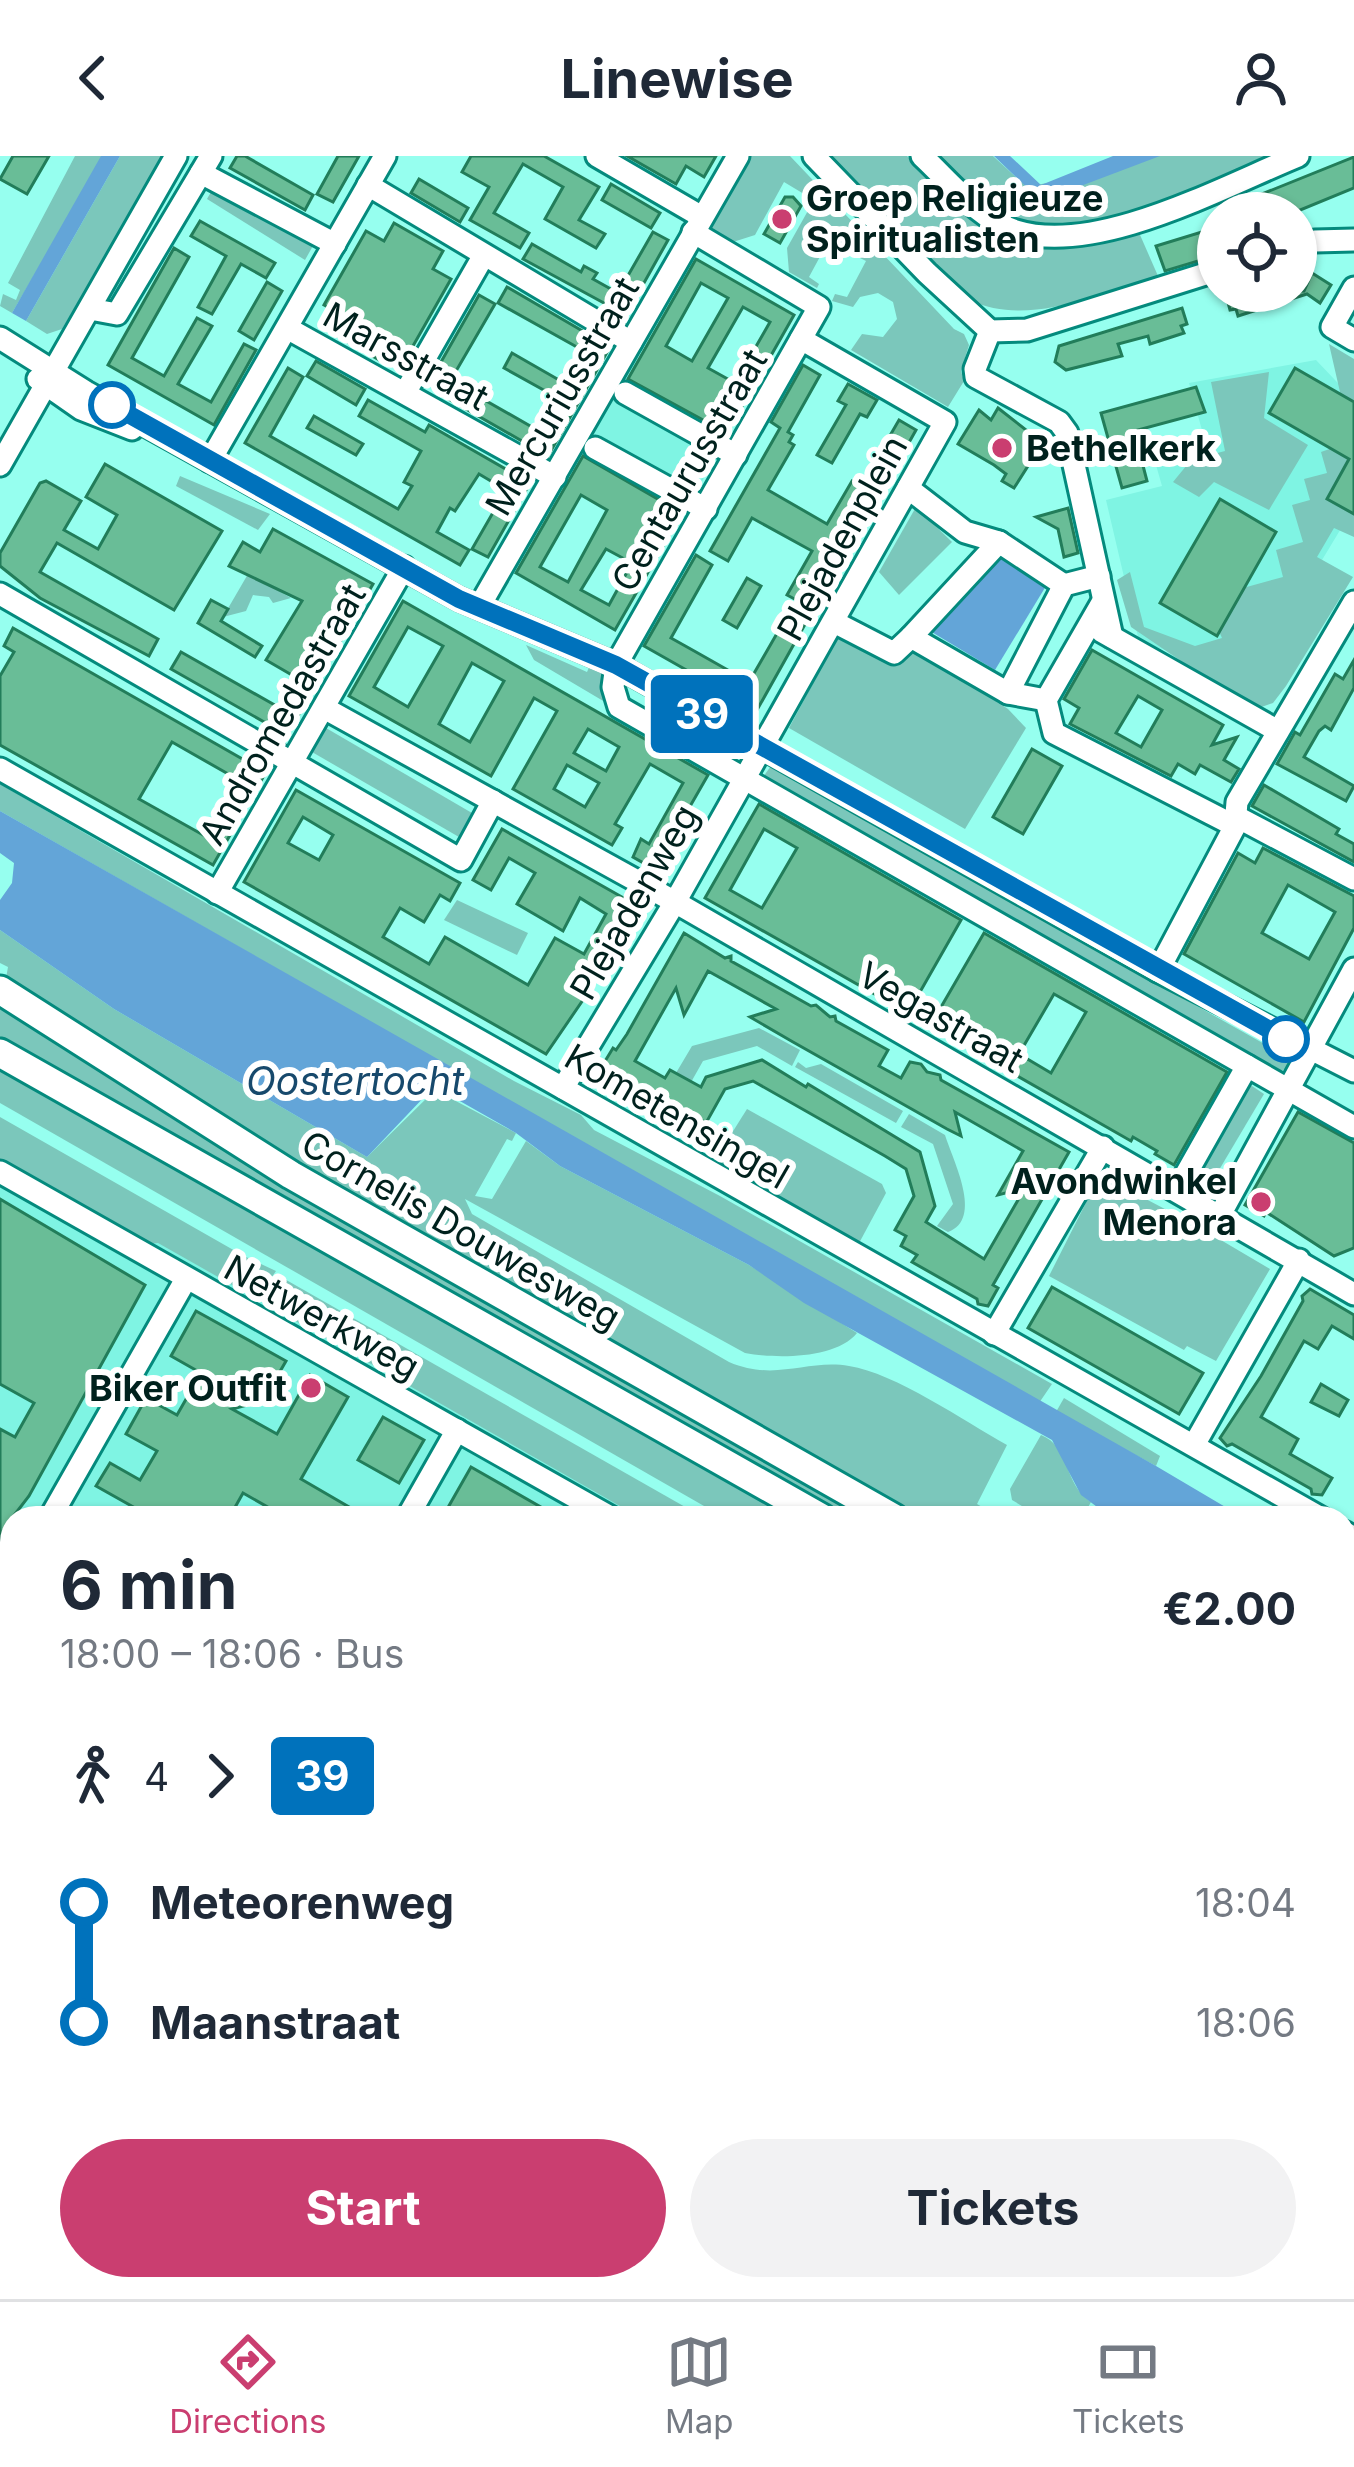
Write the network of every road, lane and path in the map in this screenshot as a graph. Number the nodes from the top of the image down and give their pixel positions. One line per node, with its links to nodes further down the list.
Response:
1 (176, 156): 17 (street)
2 (385, 156): 9 (street)
3 (598, 156): 10 (street)
4 (738, 156): 10 (street)
5 (814, 156): 19 (street)
6 (922, 156): 7 (street)
7 (1298, 156)
8 (206, 164): 13 (street); 17 (street)
9 (368, 185): 13 (street); 14 (street)
10 (698, 225): 20 (street, Centaurusstraat); 23 (street, Mercuriusstraat)
11 (1354, 240): 12 (street)
12 (1317, 243)
13 (335, 244): 18 (street)
14 (484, 255): 23 (street); 25 (street)
15 (1197, 277): 19 (street)
16 (1354, 288): 21 (street)
17 (90, 309): 24 (street)
18 (287, 328): 25 (street, Marsstraat); 29 (street)
19 (990, 331): 36 (street)
20 (801, 339): 28 (street, Centaurusstraat); 32 (street, Plejadenplein)
21 (1354, 340)
22 (0, 341): 24 (street)
23 (632, 342): 31 (street, Mercuriusstraat)
24 (50, 379): 29 (street); 30 (street)
25 (404, 393): 31 (street, Marsstraat)
26 (625, 393): 28 (street)
27 (596, 448): 33 (street)
28 (736, 455): 33 (street, Centaurusstraat)
29 (210, 461): 35 (street)
30 (0, 465)
31 (555, 477): 41 (street, Mercuriusstraat)
32 (908, 488): 34 (street); 42 (street, Plejadenplein)
33 (706, 509): 46 (street, Centaurusstraat)
34 (999, 542): 37 (street); 44 (street)
35 (404, 568): 41 (street); 49 (street, Andromedastraat)
36 (1099, 576): 37 (street); 39 (street)
37 (1064, 585): 47 (street)
38 (0, 594): 52 (street)
39 (1103, 602): 43 (street); 45 (street)
40 (1354, 602): 50 (street)
41 (479, 608): 46 (street)
42 (834, 622): 44 (street); 51 (street, Plejadenplein)
43 (1090, 625): 45 (street); 48 (street)
44 (910, 637): 47 (street)
45 (1112, 637): 50 (street)
46 (616, 665): 51 (street); 54 (street)
47 (1008, 693): 48 (street)
48 (1046, 700): 56 (street)
49 (326, 710): 52 (street, Andromedastraat); 55 (street, Vegastraat)
50 (1278, 731): 56 (street)
51 (760, 748): 54 (street, Plejadenweg); 61 (street)
52 (292, 764): 55 (street); 58 (street, Andromedastraat)
53 (0, 769): 58 (street, Kometensingel)
54 (743, 779): 59 (street, Plejadenweg); 65 (street)
55 (493, 801): 59 (street, Vegastraat)
56 (1237, 822): 57 (street); 61 (street)
57 (1354, 879)
58 (217, 893): 67 (street, Kometensingel)
59 (676, 902): 67 (street, Plejadenweg); 70 (street, Vegastraat)
60 (1354, 969): 63 (street)
61 (1158, 971): 63 (street)
62 (0, 990): 84 (main road, Cornelis Douwesweg)
63 (1307, 1050): 66 (street); 68 (street)
64 (0, 1052): 83 (main road, Cornelis Douwesweg)
65 (1247, 1066): 68 (street); 72 (street)
66 (1354, 1072)
67 (563, 1088): 77 (street, Kometensingel)
68 (1286, 1091): 69 (street); 73 (street)
69 (1354, 1127)
70 (1102, 1147): 72 (street, Vegastraat); 77 (street)
71 (0, 1172): 75 (street, Netwerkweg)
72 (1178, 1190): 73 (street, Vegastraat)
73 (1220, 1215): 74 (street, Vegastraat)
74 (1299, 1260): 76 (street, Vegastraat); 79 (street)
75 (186, 1279): 78 (street, Netwerkweg); 80 (street)
76 (1354, 1294)
77 (994, 1334): 79 (street, Kometensingel)
78 (457, 1430): 81 (street); 82 (street, Netwerkweg)
79 (1194, 1444): 85 (street, Kometensingel)
80 (57, 1506)
81 (414, 1506)
82 (588, 1506)
83 (801, 1506)
84 (873, 1506)
85 (1300, 1506)

